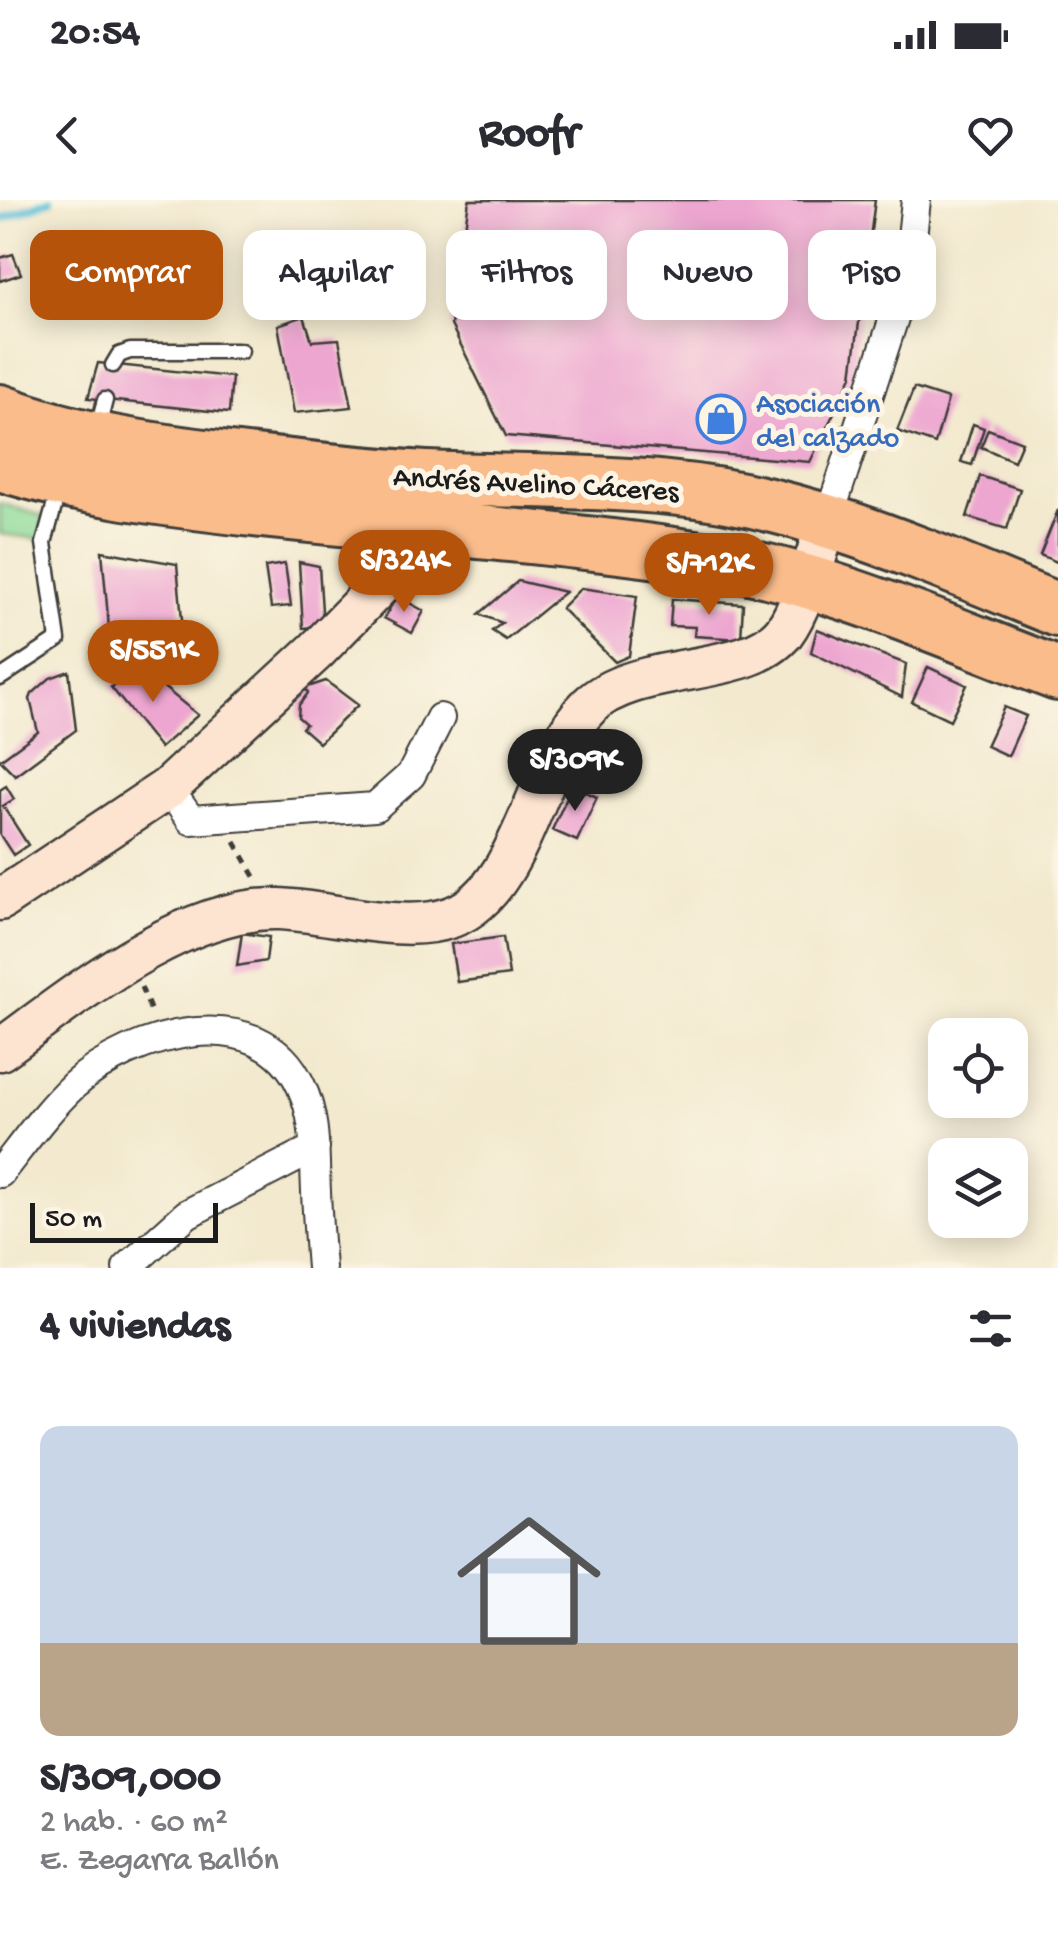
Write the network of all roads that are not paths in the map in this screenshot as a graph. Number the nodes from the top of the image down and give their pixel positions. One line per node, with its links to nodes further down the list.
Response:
1 (916, 200): 8 (street)
2 (241, 351): 3 (lane)
3 (113, 365)
4 (0, 412): 6 (highway, Andrés Avelino Cáceres)
5 (0, 464): 7 (highway, Andrés Avelino Cáceres)
6 (423, 478): 8 (highway, Andrés Avelino Cáceres); 9 (street)
7 (62, 482): 9 (highway, Andrés Avelino Cáceres); 13 (lane)
8 (828, 520): 10 (street); 11 (highway, Andrés Avelino Cáceres)
9 (416, 528): 10 (highway, Andrés Avelino Cáceres); 15 (street)
10 (806, 583): 12 (highway, Andrés Avelino Cáceres); 17 (street)
11 (1058, 610)
12 (1058, 674)
13 (0, 678)
14 (440, 718): 15 (street)
15 (168, 788): 16 (street)
16 (0, 900)
17 (0, 1050)
18 (315, 1148): 19 (street); 20 (street); 21 (street)
19 (0, 1174)
20 (126, 1268)
21 (321, 1268)

